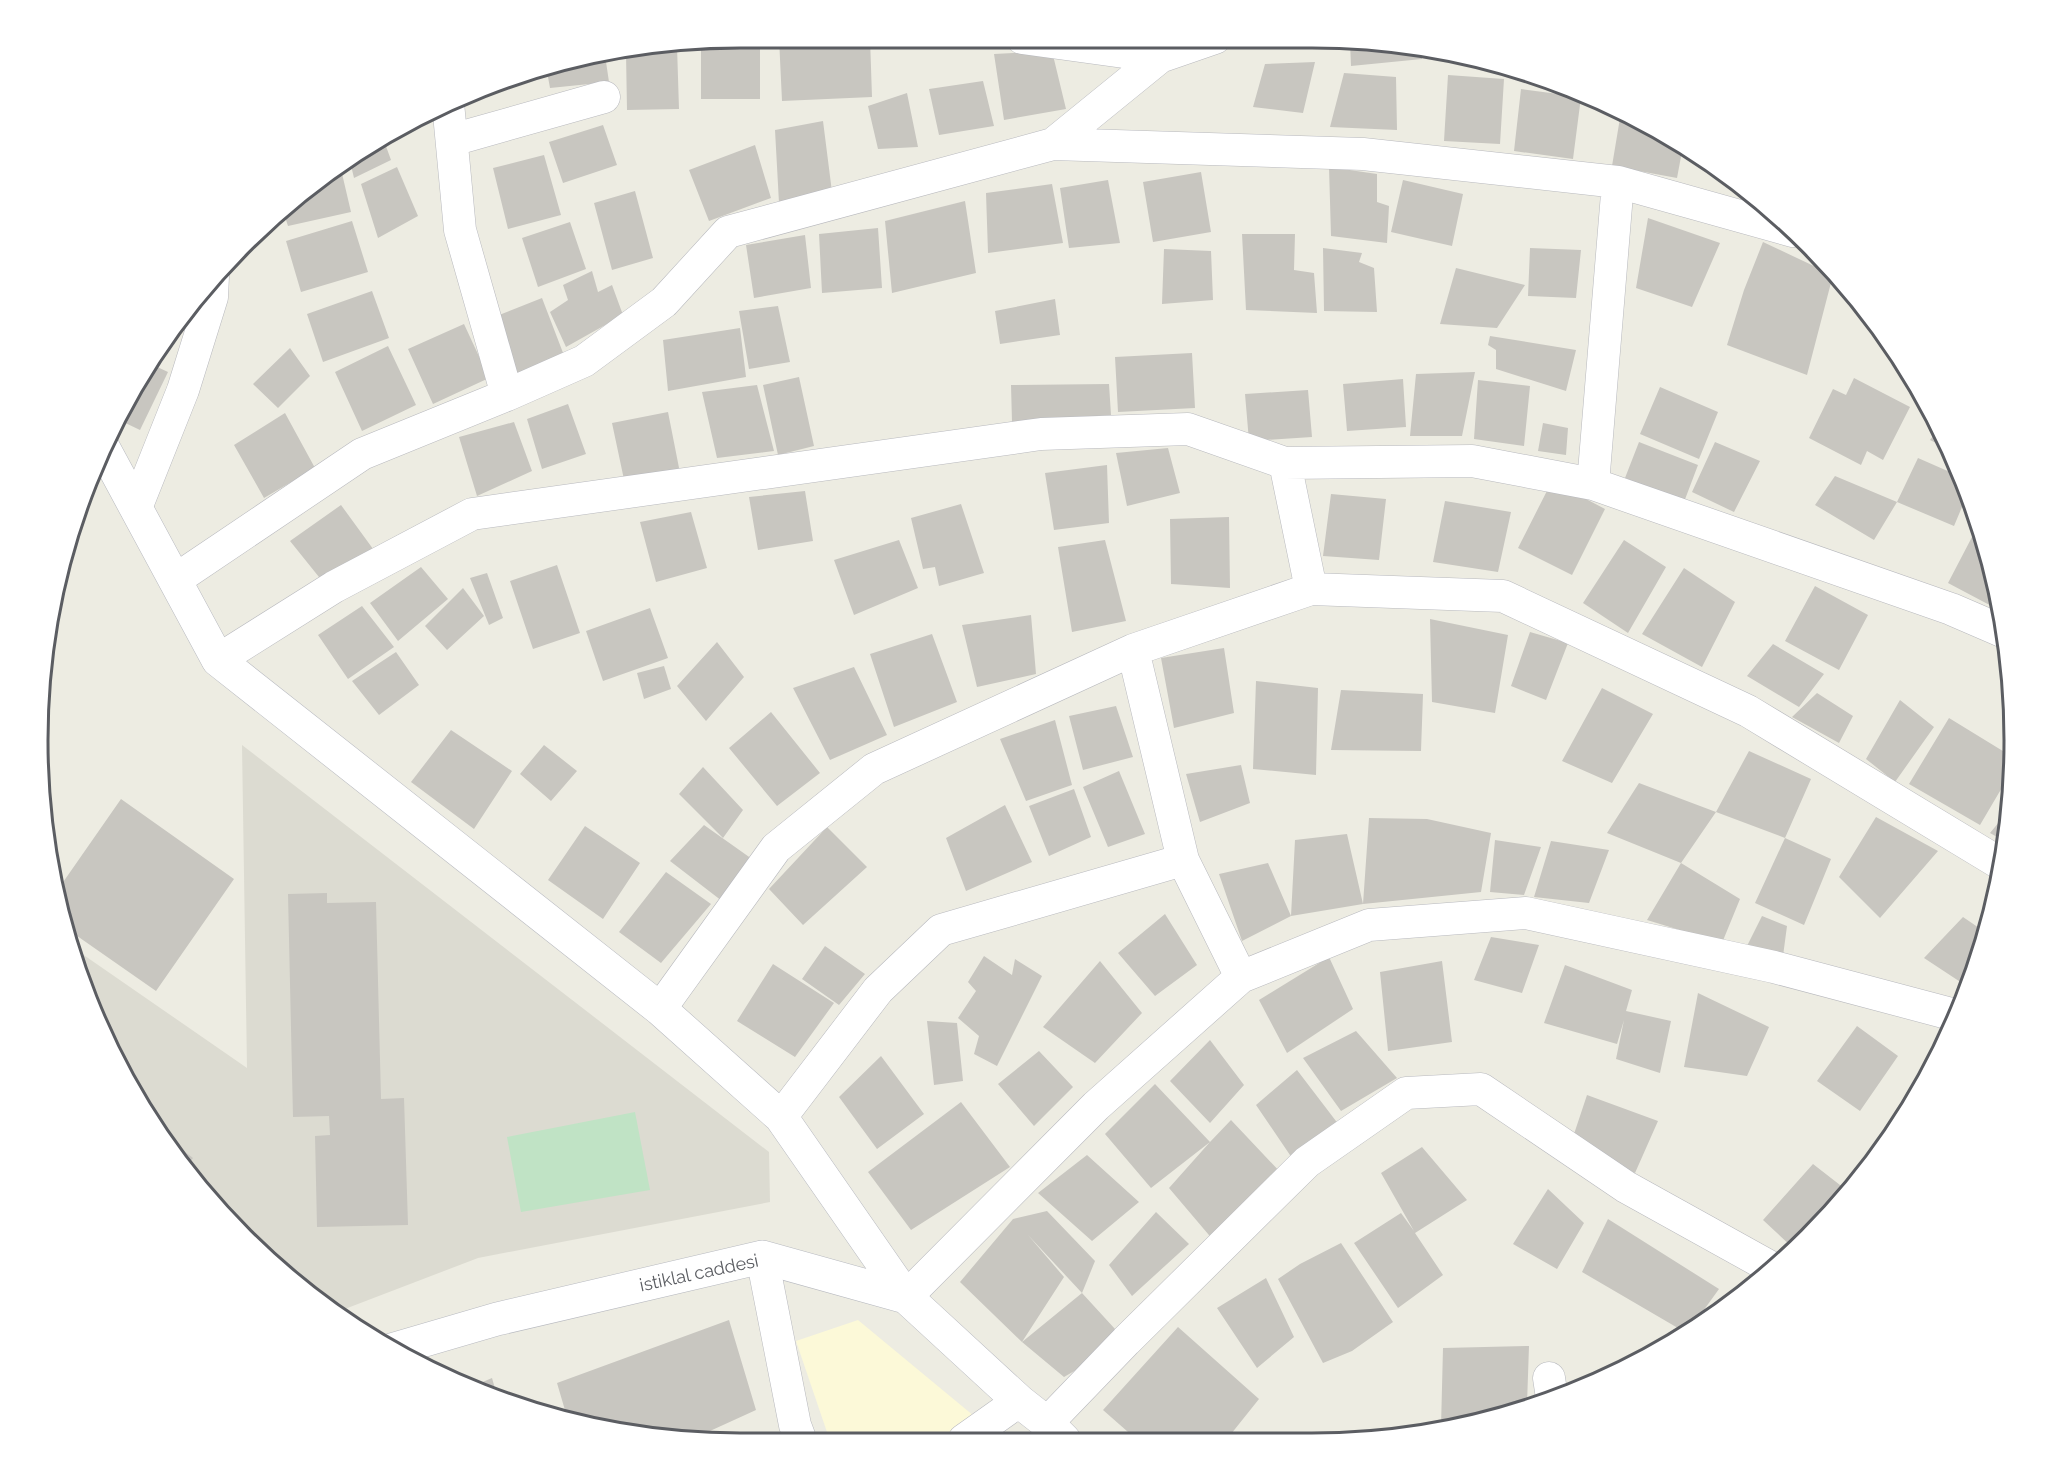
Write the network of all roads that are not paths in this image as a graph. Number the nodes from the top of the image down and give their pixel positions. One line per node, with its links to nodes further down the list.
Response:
1 (1095, 48): 3 (street)
2 (1186, 48): 3 (street)
3 (1160, 57): 7 (street)
4 (604, 97): 6 (street)
5 (449, 112): 6 (street)
6 (452, 140): 11 (street)
7 (1053, 144): 8 (street); 11 (street)
8 (1618, 182): 9 (street); 14 (street)
9 (1774, 226)
10 (212, 293): 15 (street)
11 (507, 395): 16 (street)
12 (107, 461): 15 (main road)
13 (1285, 463): 14 (street); 17 (street); 20 (street)
14 (1593, 484): 18 (street)
15 (136, 508): 16 (main road)
16 (175, 580): 20 (main road)
17 (1311, 589): 19 (street); 22 (street)
18 (1995, 628)
19 (1133, 650): 21 (street); 24 (street)
20 (218, 660): 24 (main road)
21 (1183, 860): 23 (street); 26 (street)
22 (1994, 860)
23 (1241, 977): 25 (street); 29 (street)
24 (660, 1009): 26 (main road)
25 (1948, 1014)
26 (781, 1117): 29 (main road)
27 (762, 1257): 29 (main road, istiklal caddesi); 30 (main road, istiklal caddesi); 33 (street)
28 (1765, 1264): 32 (street)
29 (906, 1297): 31 (main road, istiklal caddesi)
30 (405, 1346)
31 (1019, 1401): 32 (main road, istiklal caddesi); 34 (street)
32 (1055, 1431)
33 (798, 1433)
34 (974, 1433)

